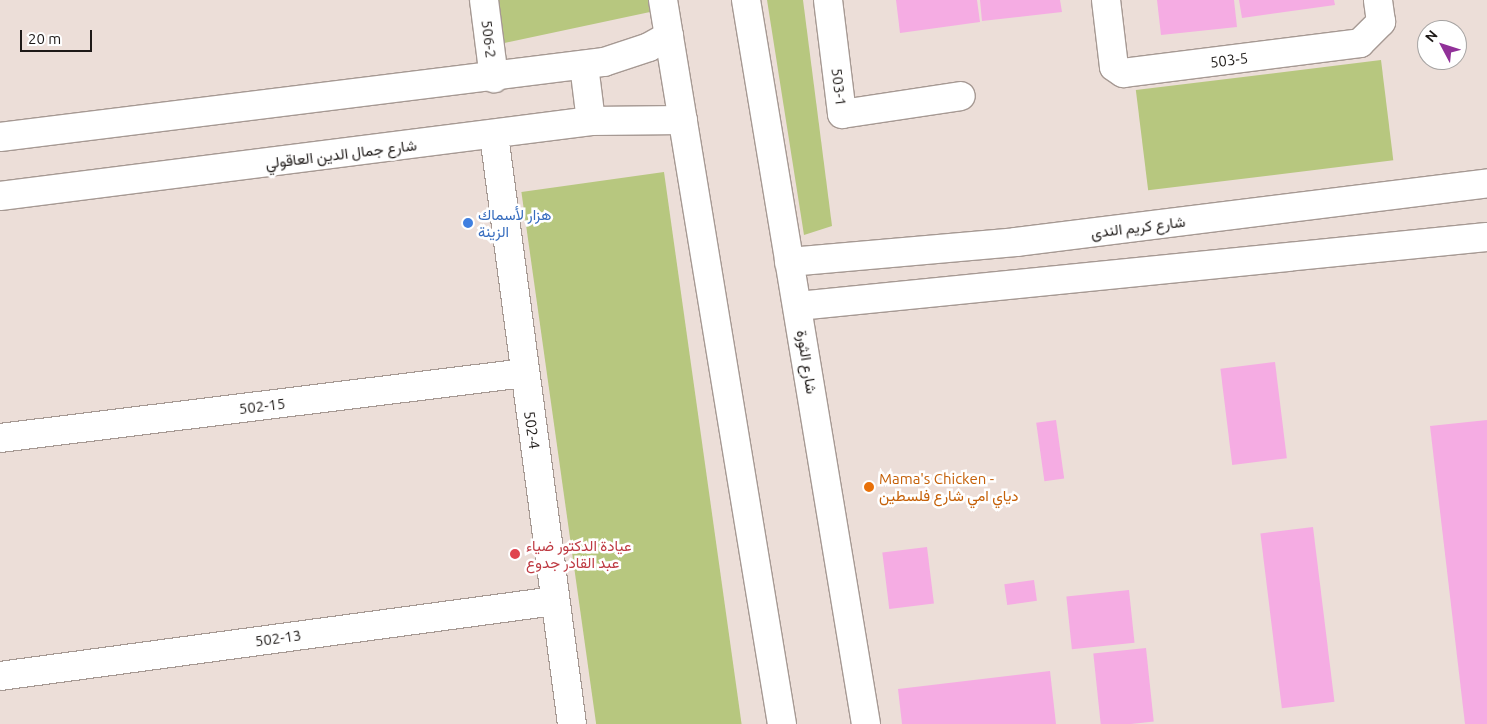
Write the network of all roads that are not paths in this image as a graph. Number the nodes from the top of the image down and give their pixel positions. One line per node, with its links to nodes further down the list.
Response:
1 (484, 0): 9 (street, 506-2)
2 (663, 0): 7 (street)
3 (746, 0): 18 (street, شارع الثورة)
4 (828, 0): 10 (street, 503-1)
5 (1106, 0): 6 (street, 503-5)
6 (1378, 0)
7 (669, 36): 8 (street); 11 (street)
8 (584, 65): 9 (street); 12 (street)
9 (494, 78): 14 (street)
10 (961, 96)
11 (683, 120): 12 (street, شارع جمال الدين العاقولي); 25 (street)
12 (591, 121): 13 (street, شارع جمال الدين العاقولي)
13 (494, 135): 16 (street, شارع جمال الدين العاقولي); 20 (street, 502-4)
14 (0, 137)
15 (1487, 183): 18 (street, شارع كريم الندى)
16 (0, 196)
17 (1487, 237): 19 (street)
18 (789, 262): 19 (street, شارع الثورة)
19 (798, 306): 26 (street, شارع الثورة)
20 (525, 373): 21 (street, 502-15); 22 (street, 502-4)
21 (0, 438)
22 (556, 600): 23 (street, 502-13); 24 (street, 502-4)
23 (0, 676)
24 (572, 724)
25 (782, 724)
26 (866, 724)

